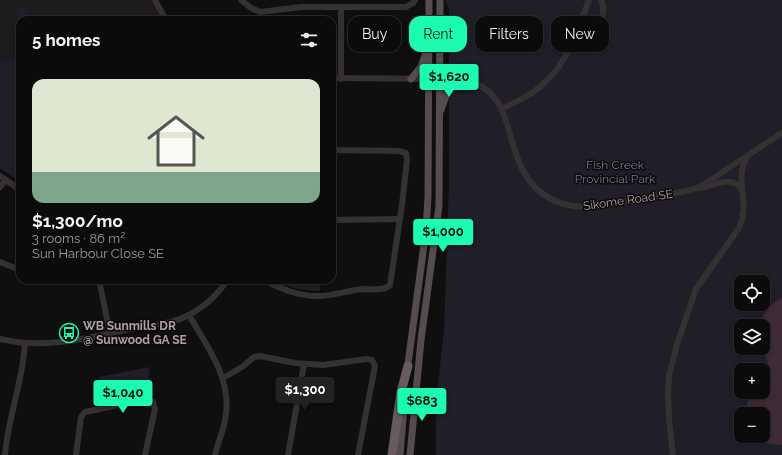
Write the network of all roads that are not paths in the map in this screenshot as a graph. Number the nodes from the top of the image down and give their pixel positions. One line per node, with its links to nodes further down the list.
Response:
1 (155, 0): 9 (street)
2 (241, 0): 8 (street)
3 (415, 0): 8 (street)
4 (429, 0): 10 (main road)
5 (440, 0): 20 (main road)
6 (589, 0): 11 (street)
7 (601, 0): 12 (street)
8 (341, 7): 17 (street)
9 (164, 16)
10 (429, 16)
11 (583, 16)
12 (602, 16)
13 (426, 52): 18 (main road)
14 (429, 52): 19 (main road)
15 (568, 52): 22 (street)
16 (336, 78): 17 (street, Sikome Road SE)
17 (341, 79): 18 (street, Sikome Road SE)
18 (411, 79): 19 (street, Sikome Road SE)
19 (429, 79): 20 (street, Sikome Road SE); 44 (main road)
20 (439, 79): 21 (street, Sikome Road SE); 23 (main road)
21 (459, 79): 22 (street, Sikome Road SE); 23 (main road)
22 (501, 108): 30 (street, Sikome Road SE)
23 (439, 118): 54 (main road)
24 (782, 133): 26 (street, Sikome Road SE)
25 (336, 150): 32 (street)
26 (748, 156): 30 (street, Sikome Road SE); 31 (street)
27 (3, 178): 28 (street); 29 (street)
28 (16, 187)
29 (0, 188)
30 (695, 188): 31 (street, Sikome Road SE)
31 (743, 193): 55 (street)
32 (400, 219): 33 (street); 38 (street)
33 (336, 220)
34 (0, 262): 35 (street)
35 (16, 268)
36 (100, 284): 40 (street)
37 (224, 284): 39 (street)
38 (272, 284)
39 (189, 315): 40 (street); 45 (street)
40 (110, 333): 42 (street)
41 (0, 339): 42 (street)
42 (25, 343): 46 (street)
43 (304, 364): 45 (street); 50 (street); 51 (street)
44 (408, 366): 52 (highway); 53 (main road)
45 (223, 378): 49 (street)
46 (5, 455)
47 (76, 455): 48 (street)
48 (145, 455)
49 (215, 455)
50 (288, 455)
51 (358, 455)
52 (392, 455)
53 (400, 455)
54 (410, 455)
55 (673, 455)

